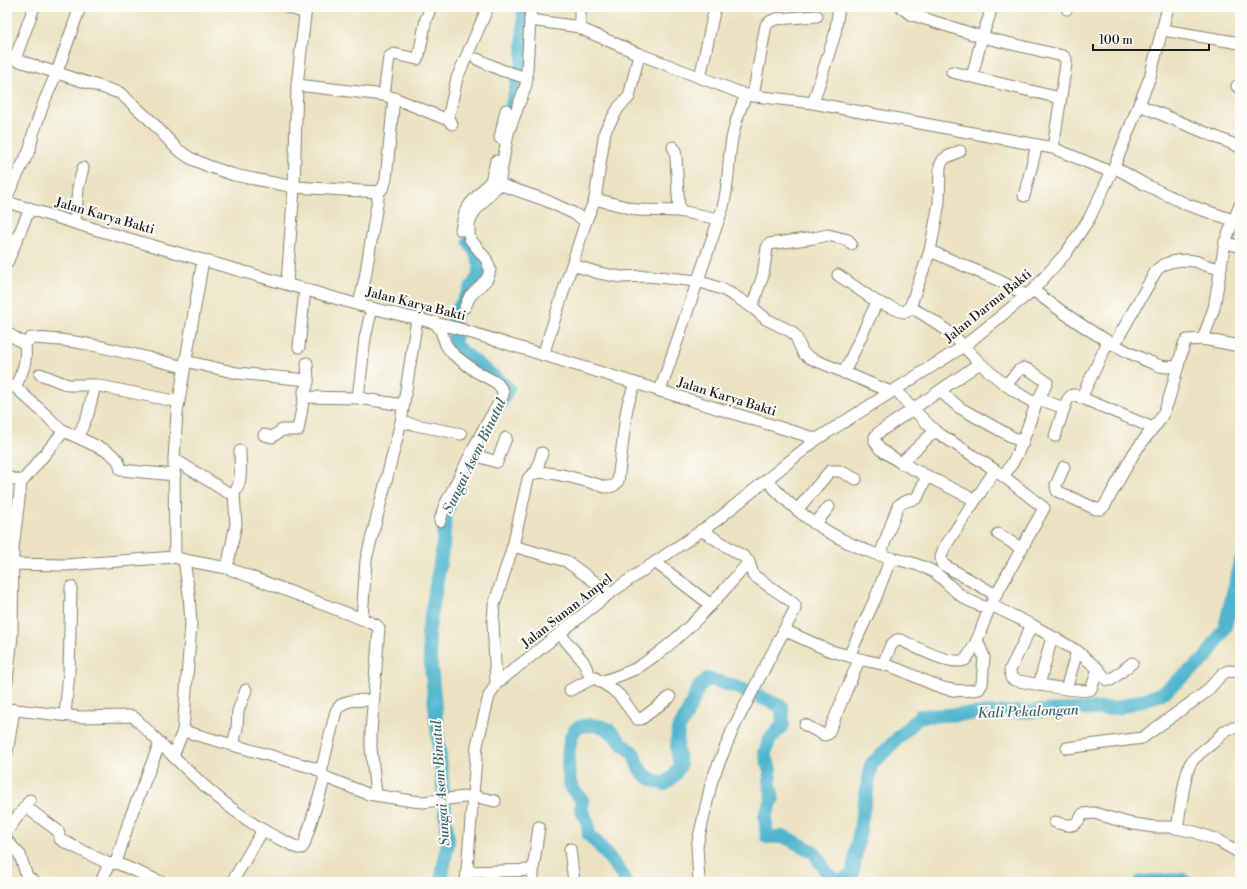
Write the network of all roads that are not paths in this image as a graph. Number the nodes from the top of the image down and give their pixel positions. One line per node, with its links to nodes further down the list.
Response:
1 (34, 7): 21 (street)
2 (80, 7): 23 (street)
3 (288, 7): 13 (street)
4 (431, 7): 29 (street)
5 (488, 7): 29 (street)
6 (531, 7): 15 (street)
7 (580, 7): 16 (street)
8 (715, 7): 27 (street)
9 (839, 7): 32 (street)
10 (901, 7): 18 (street)
11 (986, 7): 18 (street)
12 (1168, 7): 17 (street, Jalan Darma Bakti)
13 (306, 10): 28 (street)
14 (817, 16): 30 (street)
15 (530, 20): 16 (street); 26 (street)
16 (580, 27): 20 (street)
17 (1163, 30): 19 (street); 33 (street, Jalan Darma Bakti)
18 (982, 37): 25 (street); 31 (street)
19 (1240, 43)
20 (639, 54): 27 (street); 47 (street)
21 (11, 58): 23 (street)
22 (477, 59): 26 (street)
23 (57, 72): 43 (street); 45 (street)
24 (952, 72): 25 (street)
25 (972, 77): 31 (street)
26 (526, 78): 42 (street)
27 (700, 78): 30 (street)
28 (298, 85): 29 (street); 43 (street)
29 (389, 96): 44 (street)
30 (750, 96): 32 (street); 53 (street)
31 (1060, 98): 38 (street)
32 (813, 103): 35 (street)
33 (1139, 106): 36 (street); 41 (street, Jalan Darma Bakti)
34 (506, 110): 42 (street)
35 (1036, 145): 38 (street); 46 (street)
36 (1240, 146)
37 (673, 147): 51 (street)
38 (1053, 148): 41 (street)
39 (960, 151): 61 (street)
40 (83, 168): 56 (street)
41 (1112, 169): 54 (street); 70 (street, Jalan Darma Bakti)
42 (495, 182): 52 (street); 55 (street)
43 (294, 187): 44 (street); 68 (street)
44 (379, 192): 72 (street)
45 (7, 196)
46 (1024, 196)
47 (595, 200): 51 (street); 55 (street)
48 (7, 202): 50 (street, Jalan Karya Bakti)
49 (1240, 205): 54 (street)
50 (30, 208): 56 (street, Jalan Karya Bakti); 63 (street)
51 (679, 211): 53 (street)
52 (468, 214): 57 (street); 73 (street)
53 (719, 219): 67 (street)
54 (1233, 220): 58 (street)
55 (586, 221): 64 (street)
56 (75, 222): 62 (street, Jalan Karya Bakti)
57 (461, 230)
58 (1225, 242): 60 (street); 65 (street)
59 (851, 244): 76 (street)
60 (1240, 247)
61 (930, 251): 70 (street); 74 (street)
62 (203, 260): 68 (street, Jalan Karya Bakti); 88 (street)
63 (7, 263)
64 (573, 265): 67 (street); 85 (street)
65 (1221, 268): 80 (street); 81 (street)
66 (838, 275): 71 (street)
67 (698, 281): 76 (street); 97 (street)
68 (287, 283): 69 (street, Jalan Karya Bakti)
69 (305, 289): 72 (street, Jalan Karya Bakti); 84 (street)
70 (1030, 293): 81 (street); 86 (street, Jalan Darma Bakti)
71 (877, 302): 74 (street); 90 (street)
72 (359, 304): 75 (street, Jalan Karya Bakti)
73 (465, 307)
74 (910, 307): 86 (street)
75 (372, 308): 77 (street, Jalan Karya Bakti); 101 (street)
76 (752, 308): 90 (street)
77 (417, 319): 78 (street, Jalan Karya Bakti); 106 (street)
78 (440, 324): 85 (street, Jalan Karya Bakti); 121 (street)
79 (7, 333): 82 (street)
80 (1203, 340): 83 (street); 89 (street)
81 (1111, 343): 89 (street); 102 (street)
82 (25, 344): 88 (street); 96 (street)
83 (1240, 346)
84 (299, 347)
85 (543, 355): 93 (street, Jalan Karya Bakti)
86 (971, 355): 95 (street); 98 (street, Jalan Darma Bakti); 99 (street)
87 (307, 363): 92 (street)
88 (184, 364): 92 (street); 104 (street)
89 (1178, 366): 109 (street)
90 (844, 373): 98 (street)
91 (40, 374): 94 (street)
92 (308, 381): 100 (street)
93 (635, 383): 97 (street, Jalan Karya Bakti); 125 (street)
94 (95, 385): 104 (street); 115 (street)
95 (1006, 385): 103 (street); 103 (street)
96 (11, 387): 110 (street)
97 (660, 391): 117 (street, Jalan Karya Bakti)
98 (894, 391): 105 (street); 117 (street, Jalan Darma Bakti)
99 (940, 391): 105 (street); 118 (street)
100 (304, 397): 101 (street); 113 (street)
101 (358, 398): 106 (street)
102 (1081, 398): 107 (street); 109 (street)
103 (1038, 401): 107 (street); 118 (street)
104 (179, 402): 122 (street)
105 (908, 404): 111 (street); 123 (street)
106 (403, 405): 108 (street)
107 (1064, 408): 114 (street)
108 (401, 422): 112 (street); 153 (street)
109 (1153, 428): 124 (street)
110 (64, 431): 115 (street); 132 (street)
111 (935, 431): 123 (street); 126 (street)
112 (460, 434)
113 (264, 435)
114 (1055, 436)
115 (78, 438): 127 (street)
116 (506, 438): 121 (street)
117 (817, 439): 131 (street, Jalan Sunan Ampel)
118 (1023, 443): 126 (street)
119 (240, 451): 133 (street)
120 (542, 453): 125 (street)
121 (472, 455): 137 (street)
122 (174, 459): 127 (street); 133 (street)
123 (901, 463): 128 (street)
124 (1064, 467)
125 (536, 473): 141 (street)
126 (999, 473): 134 (street); 142 (street)
127 (175, 475): 144 (street)
128 (927, 476): 134 (street); 143 (street)
129 (7, 477): 132 (street)
130 (856, 479): 136 (street)
131 (767, 480): 136 (street); 139 (street, Jalan Sunan Ampel)
132 (21, 483): 147 (street)
133 (234, 493): 148 (street)
134 (975, 500): 151 (street)
135 (829, 507): 138 (street)
136 (797, 510): 138 (street)
137 (440, 522)
138 (815, 524): 143 (street)
139 (701, 530): 145 (street, Jalan Sunan Ampel); 146 (street)
140 (998, 534): 142 (street)
141 (513, 546): 150 (street); 167 (street)
142 (1021, 548): 151 (street)
143 (886, 556): 151 (street); 160 (street)
144 (180, 558): 147 (street); 148 (street); 178 (street)
145 (655, 562): 150 (street, Jalan Sunan Ampel); 152 (street)
146 (749, 562): 152 (street); 155 (street)
147 (10, 565): 166 (street)
148 (227, 568): 153 (street)
149 (71, 587): 175 (street)
150 (610, 593): 156 (street, Jalan Sunan Ampel)
151 (992, 603): 154 (street); 158 (street)
152 (711, 605): 165 (street)
153 (362, 618): 173 (street)
154 (1032, 624): 157 (street); 168 (street)
155 (784, 630): 160 (street); 205 (street)
156 (560, 634): 165 (street); 167 (street, Jalan Sunan Ampel)
157 (1052, 637): 159 (street); 168 (street)
158 (977, 640): 162 (street); 162 (street)
159 (1077, 651): 163 (street); 169 (street)
160 (854, 658): 162 (street); 176 (street)
161 (1132, 663): 163 (street)
162 (883, 664)
163 (1098, 669): 169 (street)
164 (1240, 672): 181 (street)
165 (598, 680): 171 (street); 172 (street)
166 (7, 681)
167 (496, 684): 186 (street, Jalan Sunan Ampel)
168 (1038, 685): 169 (street)
169 (1066, 689)
170 (246, 690): 180 (street)
171 (570, 690)
172 (670, 697)
173 (374, 700): 184 (street); 185 (street)
174 (11, 710): 175 (street); 182 (street)
175 (65, 715): 179 (street)
176 (805, 725)
177 (1240, 728): 190 (street)
178 (183, 731): 180 (street); 183 (street)
179 (160, 743): 183 (street); 196 (street)
180 (233, 745): 184 (street)
181 (1067, 748)
182 (7, 752)
183 (173, 756): 191 (street)
184 (323, 775): 185 (street); 191 (street)
185 (376, 795): 186 (street)
186 (473, 796): 187 (street); 198 (street, Jalan Sunan Ampel)
187 (495, 801)
188 (1055, 822): 190 (street)
189 (539, 827): 197 (street)
190 (1177, 828): 195 (street)
191 (263, 830): 202 (street)
192 (7, 831): 196 (street)
193 (7, 840): 199 (street)
194 (570, 849): 204 (street)
195 (1240, 853)
196 (113, 864): 200 (street); 201 (street)
197 (533, 870): 198 (street); 203 (street)
198 (467, 877)
199 (35, 882)
200 (101, 882)
201 (162, 882)
202 (232, 882)
203 (533, 882)
204 (574, 882)
205 (699, 882)

